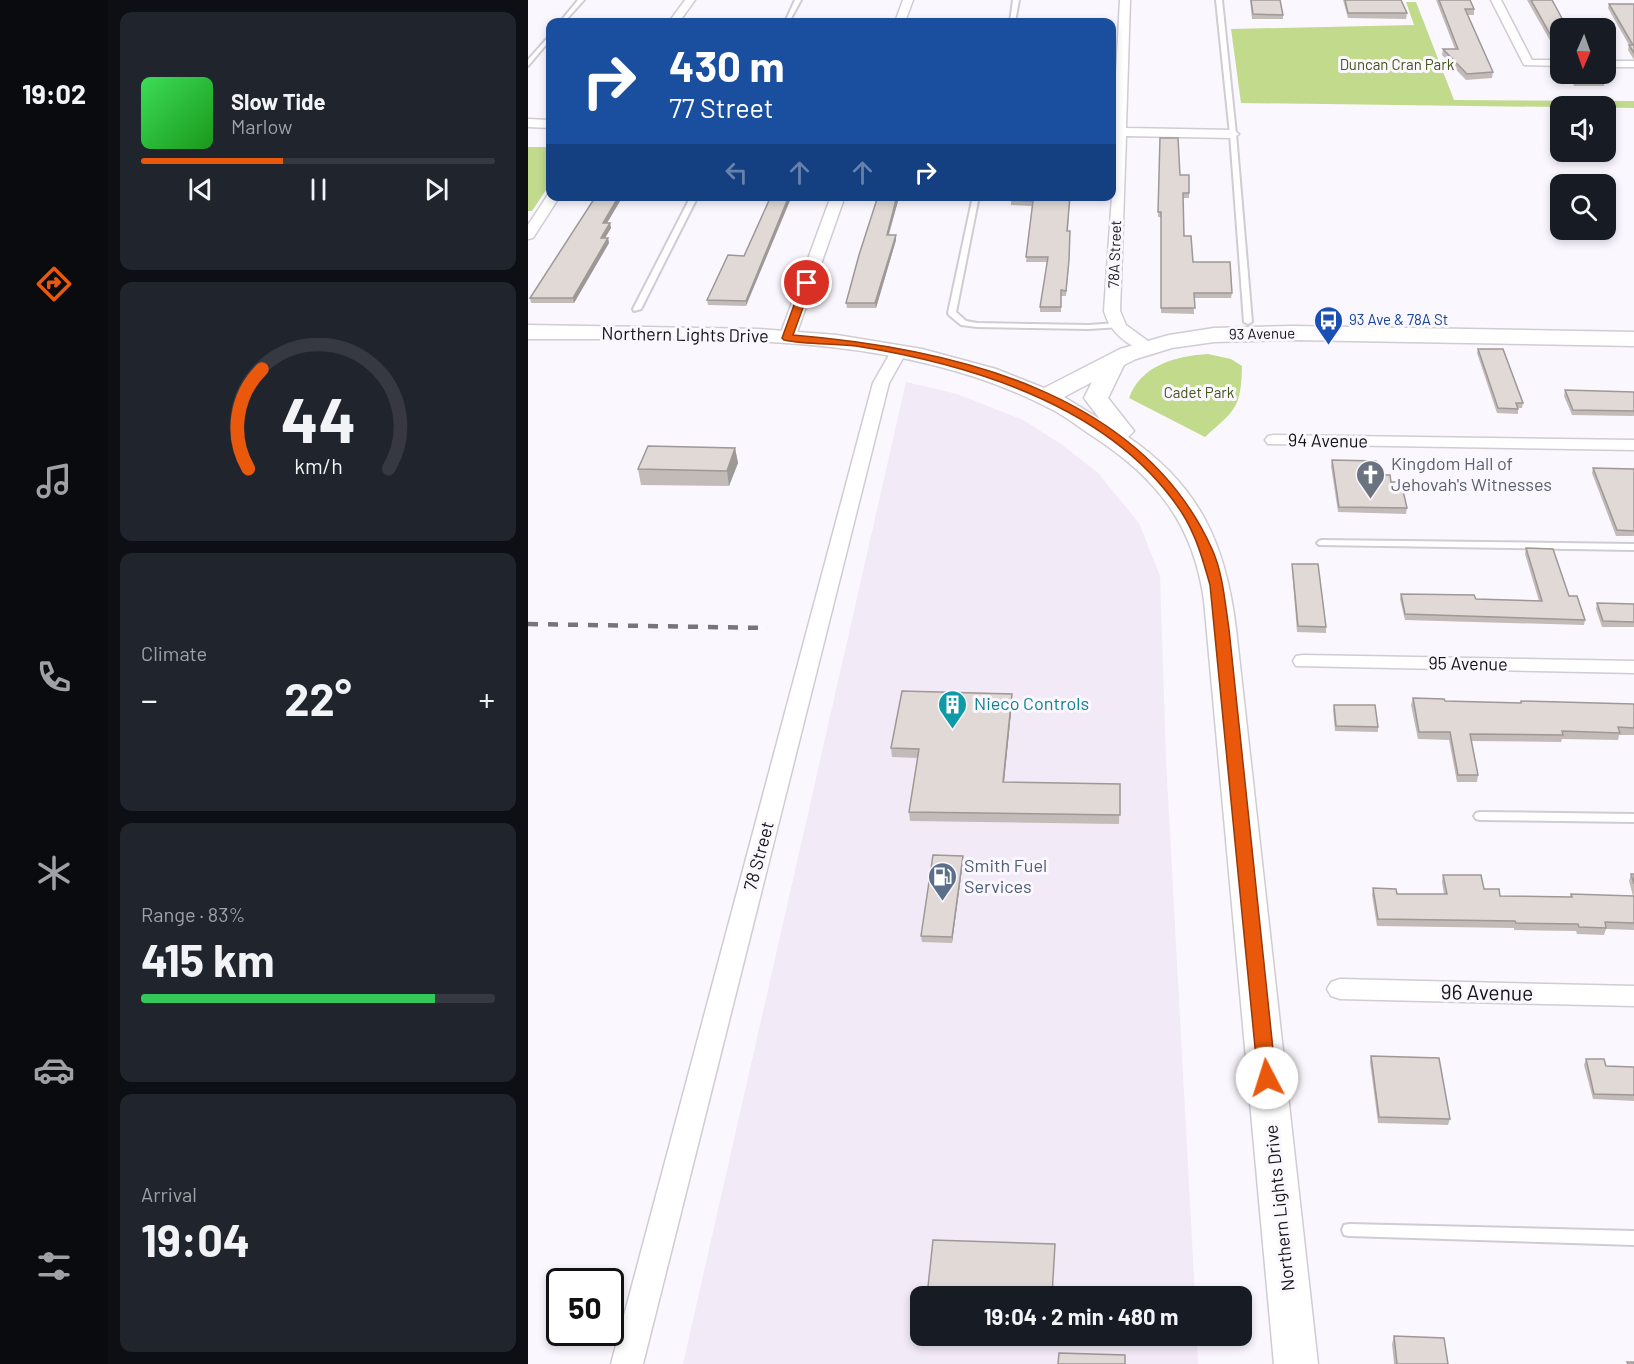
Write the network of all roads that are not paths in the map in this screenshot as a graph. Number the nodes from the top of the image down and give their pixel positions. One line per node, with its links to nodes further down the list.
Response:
1 (581, 0): 9 (lane)
2 (690, 0): 10 (street)
3 (798, 0): 11 (lane)
4 (908, 0): 12 (street)
5 (1016, 0): 13 (lane)
6 (1125, 0): 21 (street, 78A Street)
7 (1219, 0): 22 (lane)
8 (1496, 0): 15 (street)
9 (565, 18)
10 (677, 18)
11 (789, 18)
12 (901, 18)
13 (1013, 18)
14 (546, 42): 16 (lane)
15 (1550, 63)
16 (528, 64)
17 (1616, 64): 18 (street)
18 (1634, 64)
19 (528, 123): 20 (street)
20 (546, 124)
21 (1116, 132): 22 (street)
22 (1233, 134): 30 (lane)
23 (551, 201): 28 (street)
24 (692, 201): 29 (lane)
25 (836, 201): 33 (street)
26 (975, 201): 31 (lane)
27 (1114, 201): 31 (street, 78A Street)
28 (528, 235)
29 (637, 309)
30 (1248, 322)
31 (1117, 325): 35 (street)
32 (528, 332): 33 (main road, Northern Lights Drive)
33 (787, 338): 36 (main road, Northern Lights Drive)
34 (1634, 339): 35 (main road, 93 Avenue)
35 (1148, 347): 37 (main road, 93 Avenue)
36 (899, 351): 38 (main road, Northern Lights Drive); 53 (street, 78 Street)
37 (1115, 360): 38 (main road); 39 (main road, 93 Avenue); 42 (main road)
38 (987, 373): 39 (main road, Northern Lights Drive)
39 (1047, 396): 42 (main road, Northern Lights Drive)
40 (1274, 440): 41 (street, 94 Avenue)
41 (1634, 445)
42 (1149, 465): 54 (main road, Northern Lights Drive)
43 (1322, 543): 44 (lane)
44 (1634, 547)
45 (1303, 661): 46 (street, 95 Avenue)
46 (1634, 667)
47 (1480, 816): 48 (lane)
48 (1634, 818)
49 (1340, 989): 50 (street, 96 Avenue)
50 (1634, 996)
51 (1349, 1230): 52 (lane)
52 (1634, 1238)
53 (627, 1364)
54 (1296, 1364)

